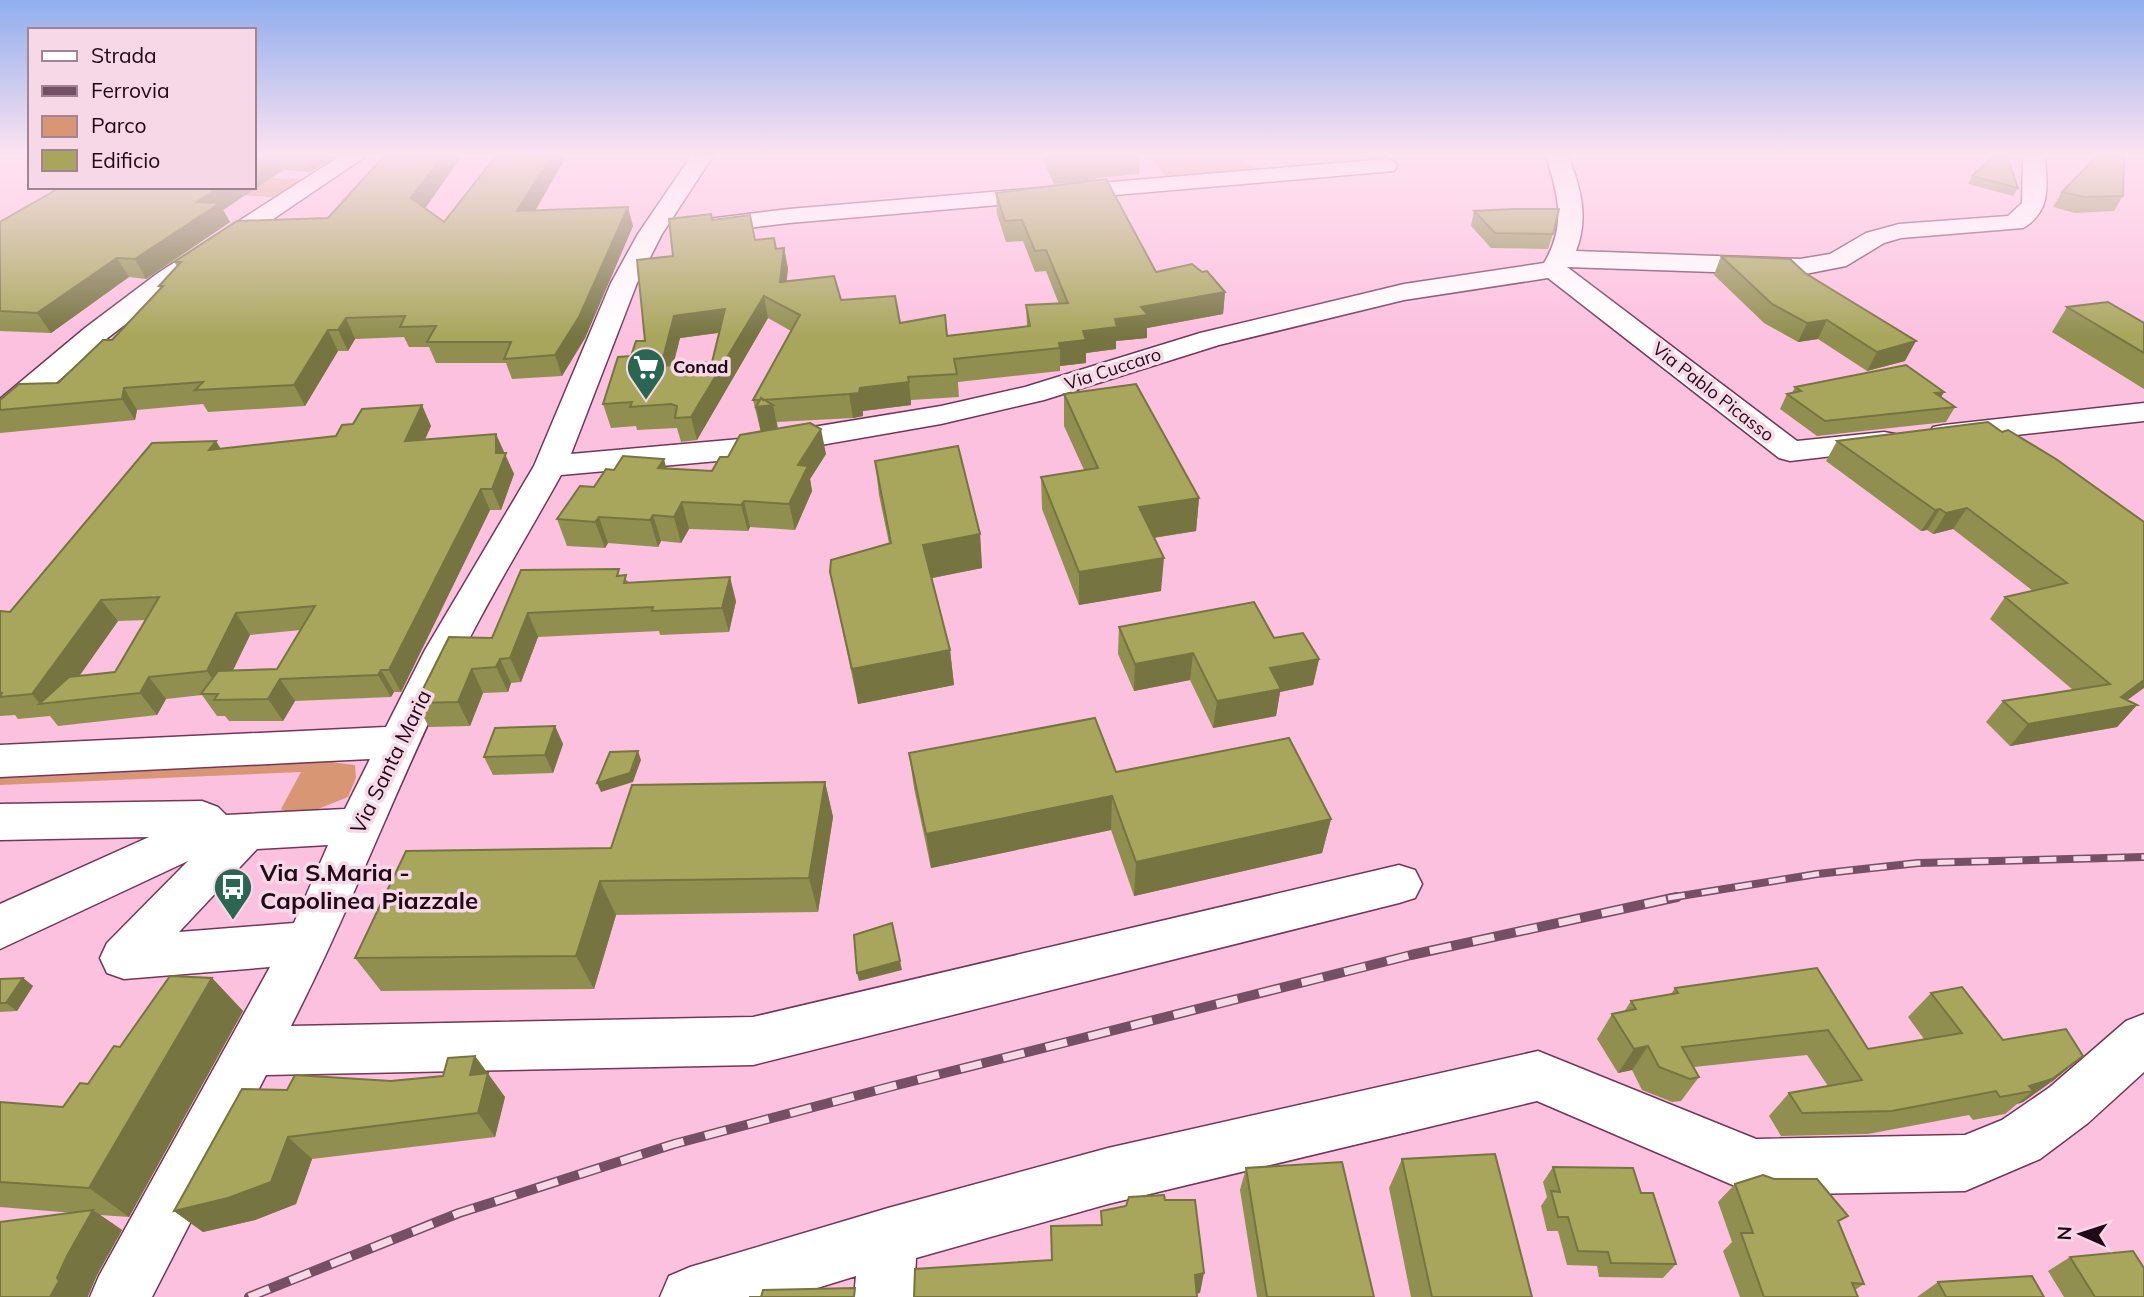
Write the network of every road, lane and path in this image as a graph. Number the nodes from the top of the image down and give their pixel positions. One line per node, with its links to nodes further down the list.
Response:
1 (262, 217): 9 (street)
2 (662, 217): 6 (street, Via Santa Maria)
3 (783, 217): 6 (street)
4 (1572, 217): 7 (street)
5 (2027, 217): 7 (street, Via Cuccaro)
6 (650, 234): 10 (street, Via Santa Maria)
7 (1557, 263): 8 (street, Via Pablo Picasso); 10 (street, Via Cuccaro)
8 (2144, 412)
9 (0, 415)
10 (550, 466): 11 (street, Via Santa Maria)
11 (401, 742): 12 (street); 14 (street, Via Santa Maria)
12 (0, 761)
13 (0, 822): 15 (street)
14 (359, 827): 15 (street); 18 (street, Via Santa Maria)
15 (232, 832): 17 (street); 18 (street)
16 (1399, 884): 20 (street)
17 (0, 928)
18 (309, 943): 20 (street, Via Santa Maria)
19 (2144, 1038): 21 (street)
20 (252, 1051): 22 (street, Via Santa Maria)
21 (888, 1237): 23 (street); 24 (street)
22 (120, 1297)
23 (690, 1297)
24 (884, 1297)

